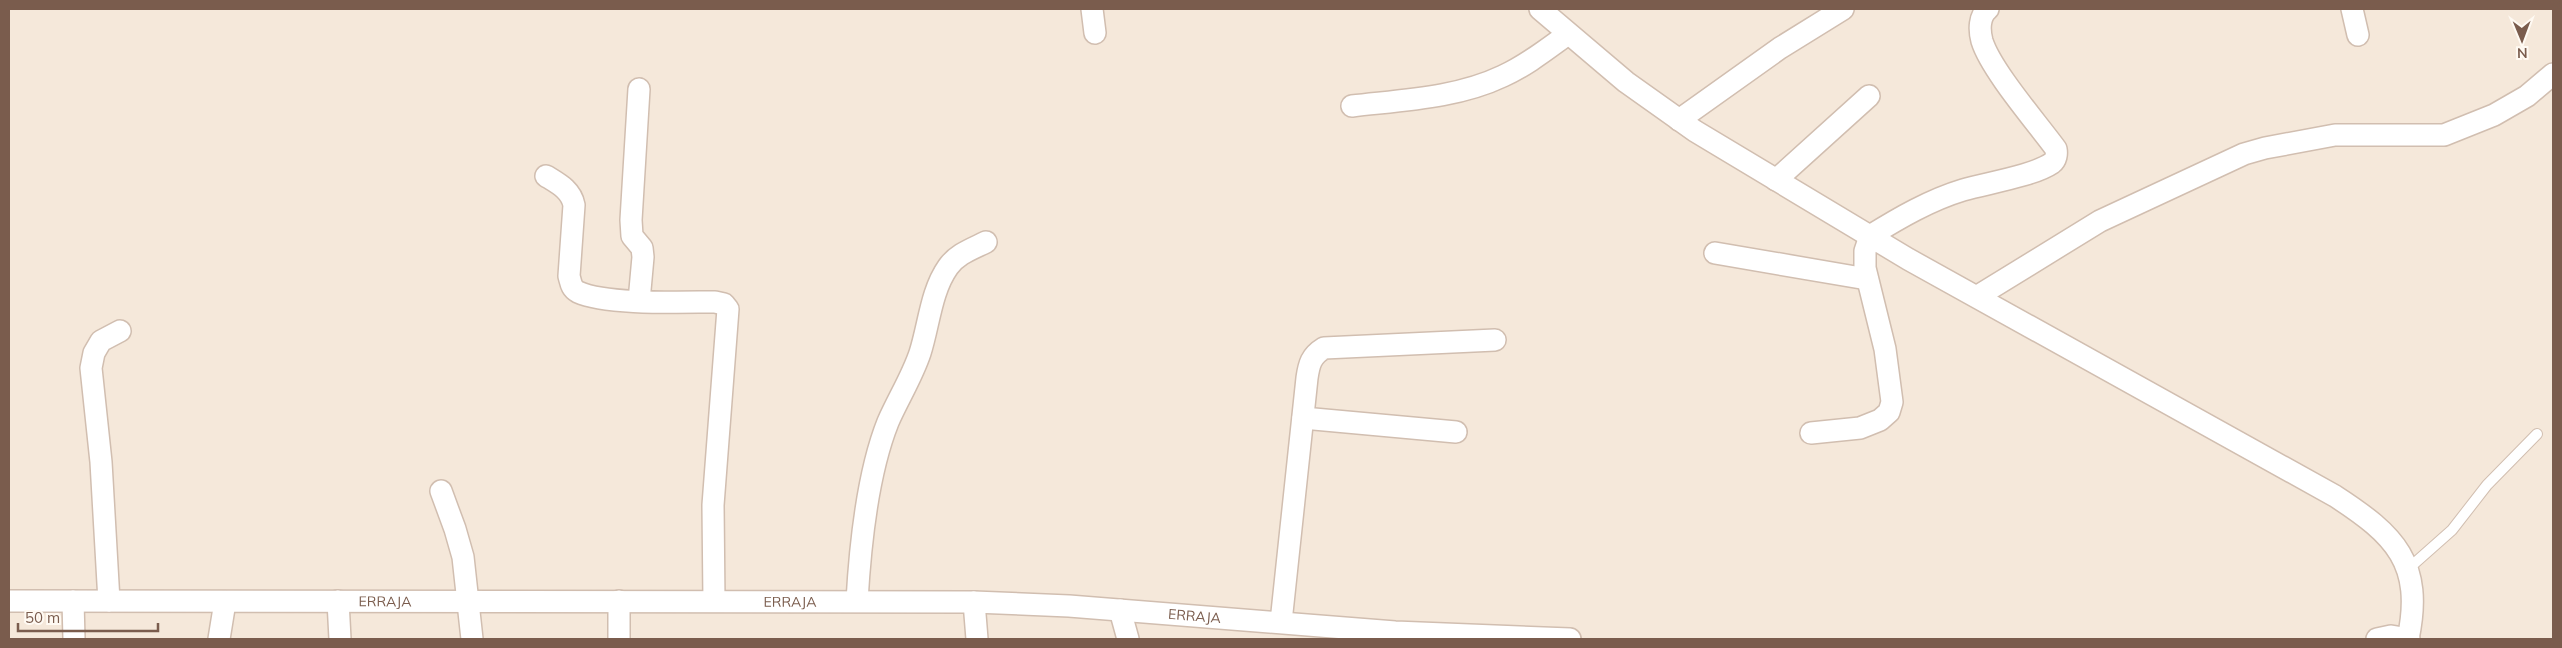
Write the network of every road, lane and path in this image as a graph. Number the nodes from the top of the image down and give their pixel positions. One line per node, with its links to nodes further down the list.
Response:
1 (1092, 9): 6 (street)
2 (1540, 9): 7 (street)
3 (1844, 9): 13 (street)
4 (1988, 9): 16 (street)
5 (2352, 9): 8 (street)
6 (1095, 33)
7 (1568, 34): 12 (street); 13 (street)
8 (2358, 36)
9 (2553, 74): 20 (street)
10 (639, 89): 21 (street)
11 (1869, 96): 15 (street)
12 (1352, 106)
13 (1679, 120): 15 (street)
14 (546, 176): 21 (street)
15 (1776, 180): 16 (street)
16 (1870, 236): 19 (street); 20 (street)
17 (986, 242): 37 (street)
18 (1715, 253): 19 (street)
19 (1867, 279): 26 (street)
20 (1978, 296): 29 (street)
21 (639, 301): 36 (street)
22 (120, 331): 33 (street)
23 (1494, 340): 24 (street)
24 (1303, 418): 25 (street); 41 (street)
25 (1456, 432)
26 (1811, 433)
27 (2537, 434): 29 (lane)
28 (440, 491): 35 (street)
29 (2408, 569): 53 (street)
30 (619, 600): 35 (street, ERRAJA); 36 (street, ERRAJA); 47 (street)
31 (9, 601): 32 (street, ERRAJA)
32 (73, 601): 33 (street, ERRAJA); 43 (street)
33 (109, 601): 38 (street, ERRAJA)
34 (338, 601): 35 (street, ERRAJA); 38 (street, ERRAJA); 45 (street)
35 (469, 601): 46 (street)
36 (714, 601): 37 (street, ERRAJA)
37 (857, 601): 39 (street, ERRAJA)
38 (225, 602): 44 (street)
39 (974, 602): 40 (street, ERRAJA); 48 (street)
40 (1120, 610): 41 (street, ERRAJA); 49 (street)
41 (1281, 622): 42 (street, ERRAJA)
42 (1395, 636): 50 (street, ERRAJA)
43 (74, 639)
44 (218, 639)
45 (340, 639)
46 (472, 639)
47 (618, 639)
48 (977, 639)
49 (1128, 639)
50 (1562, 639): 51 (street, ERRAJA)
51 (1570, 639)
52 (2377, 639): 53 (street)
53 (2409, 639)

